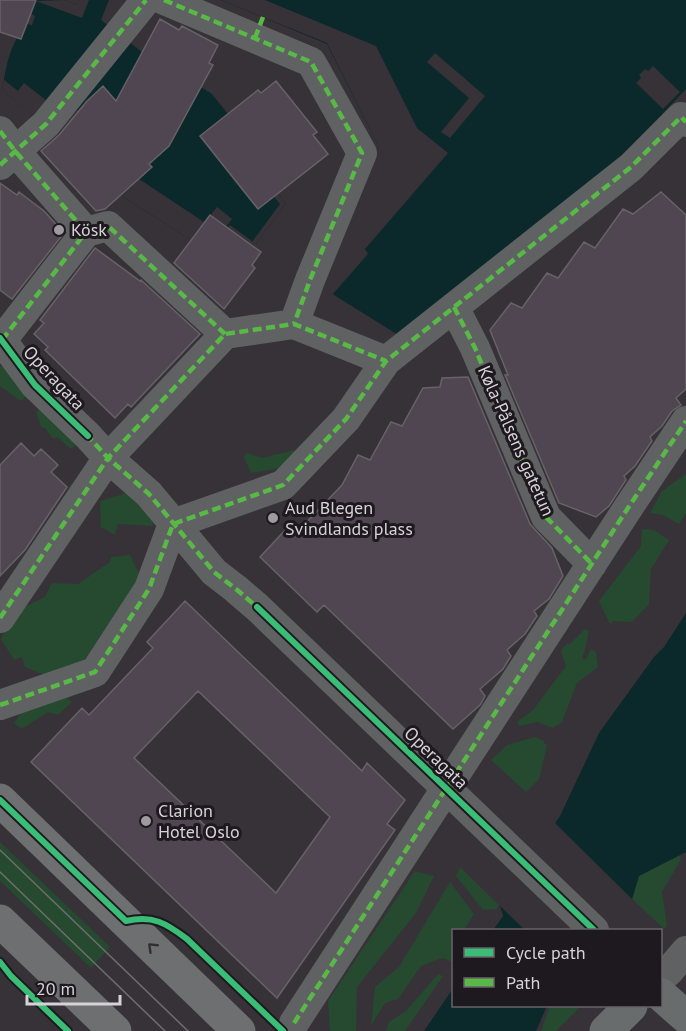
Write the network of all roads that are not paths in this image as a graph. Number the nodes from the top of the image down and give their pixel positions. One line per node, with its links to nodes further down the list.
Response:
1 (146, 0): 4 (street)
2 (164, 0): 7 (street)
3 (684, 120): 6 (street)
4 (5, 149): 5 (street)
5 (86, 232): 8 (street); 9 (street, Operagata)
6 (454, 307): 10 (street); 14 (street, Køla-Pålsens gatetun)
7 (294, 324): 8 (street); 10 (street)
8 (225, 334): 12 (street)
9 (1, 339): 12 (street, Operagata)
10 (386, 360): 13 (street)
11 (686, 421): 14 (street, Operagata)
12 (108, 458): 13 (street, Operagata); 15 (street)
13 (173, 524): 16 (street); 17 (street, Operagata)
14 (592, 564): 17 (street, Operagata)
15 (0, 618)
16 (0, 705)
17 (446, 789): 20 (street, Operagata); 26 (street, Operagata)
18 (0, 800): 28 (highway, one-way to 18)
19 (0, 921): 27 (highway)
20 (593, 929)
21 (686, 951): 22 (street)
22 (662, 977)
23 (662, 996): 25 (main road)
24 (629, 1007): 29 (main road)
25 (686, 1017)
26 (294, 1023)
27 (115, 1031)
28 (239, 1031)
29 (606, 1031)

